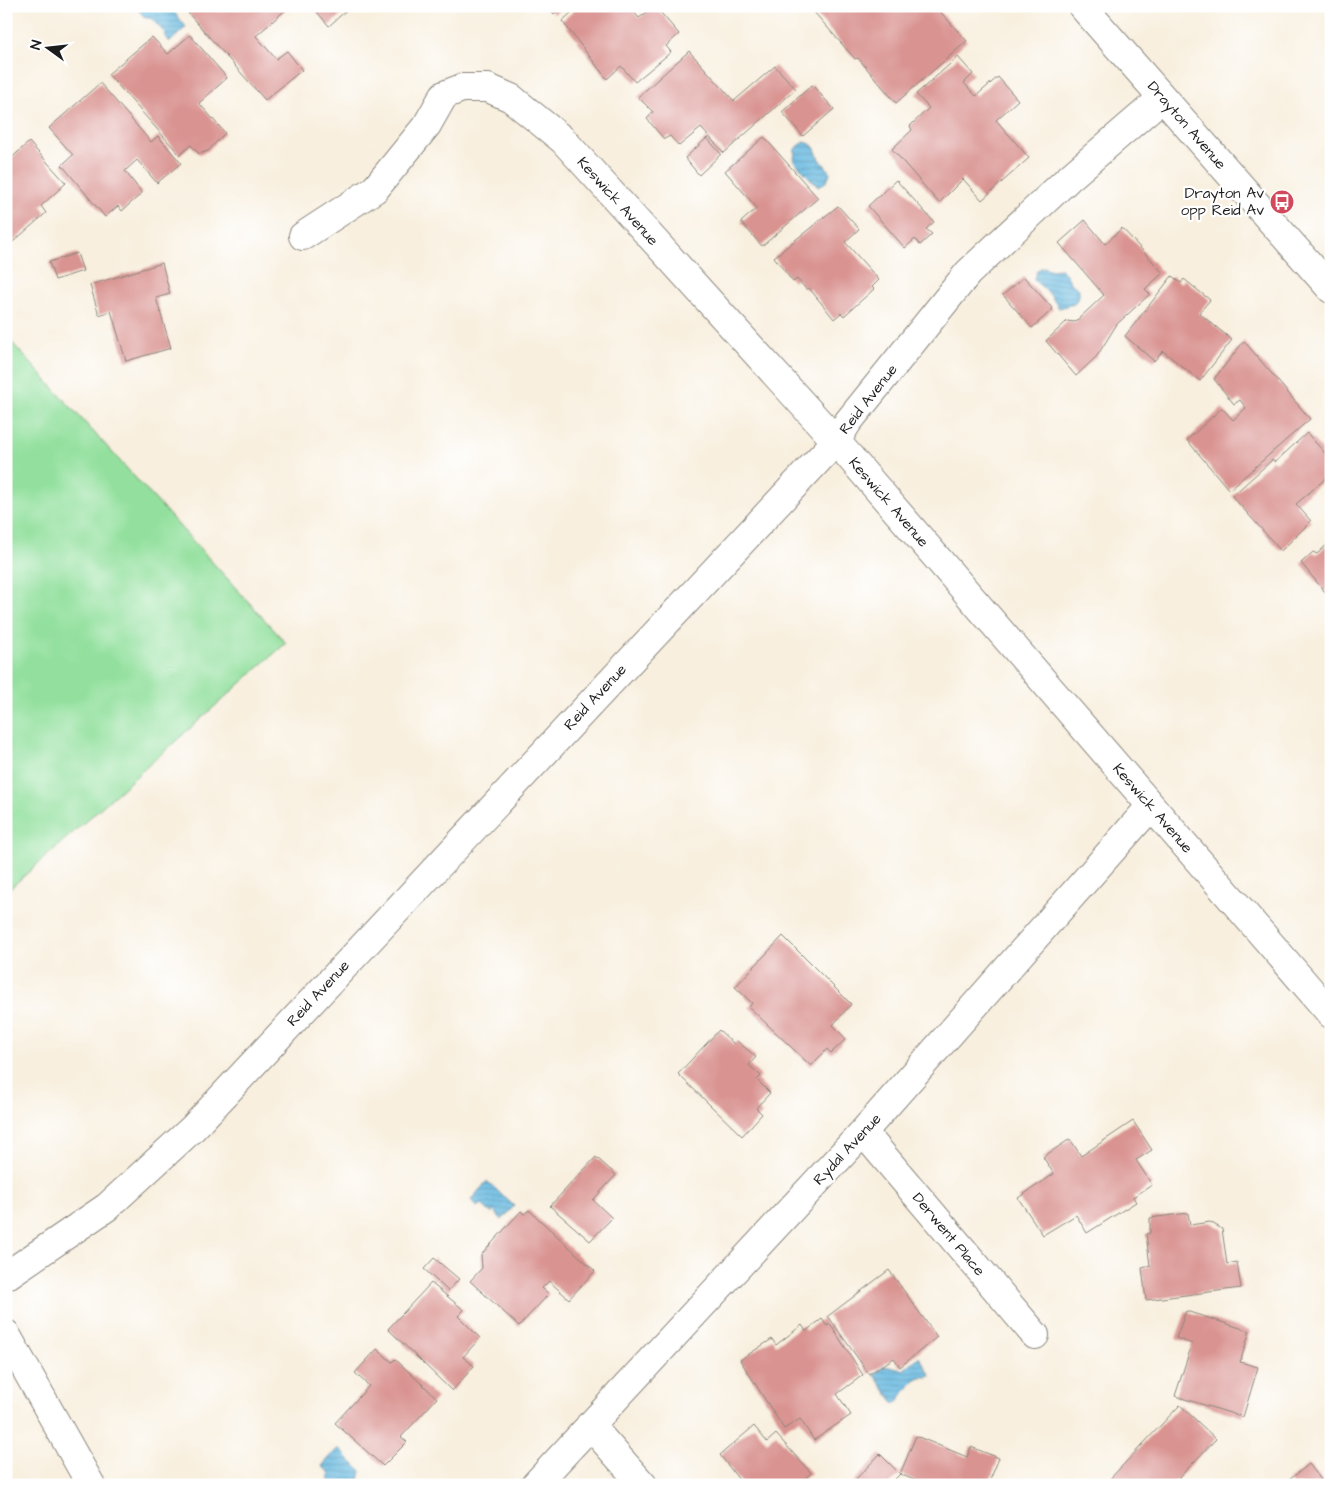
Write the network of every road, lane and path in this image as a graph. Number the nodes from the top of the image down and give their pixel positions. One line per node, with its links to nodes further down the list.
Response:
1 (1082, 6): 2 (street, Drayton Avenue)
2 (1162, 98): 4 (street, Drayton Avenue); 5 (street, Reid Avenue)
3 (303, 236): 5 (street, Keswick Avenue)
4 (1331, 289)
5 (836, 441): 6 (street, Keswick Avenue); 9 (street, Reid Avenue)
6 (1151, 806): 7 (street, Keswick Avenue); 8 (street, Rydal Avenue)
7 (1331, 1014)
8 (863, 1132): 11 (street, Derwent Place); 12 (street, Rydal Avenue)
9 (6, 1276)
10 (6, 1334): 13 (street)
11 (1035, 1335)
12 (590, 1425): 14 (street, Rydal Avenue); 15 (street)
13 (91, 1485)
14 (535, 1485)
15 (643, 1485)

